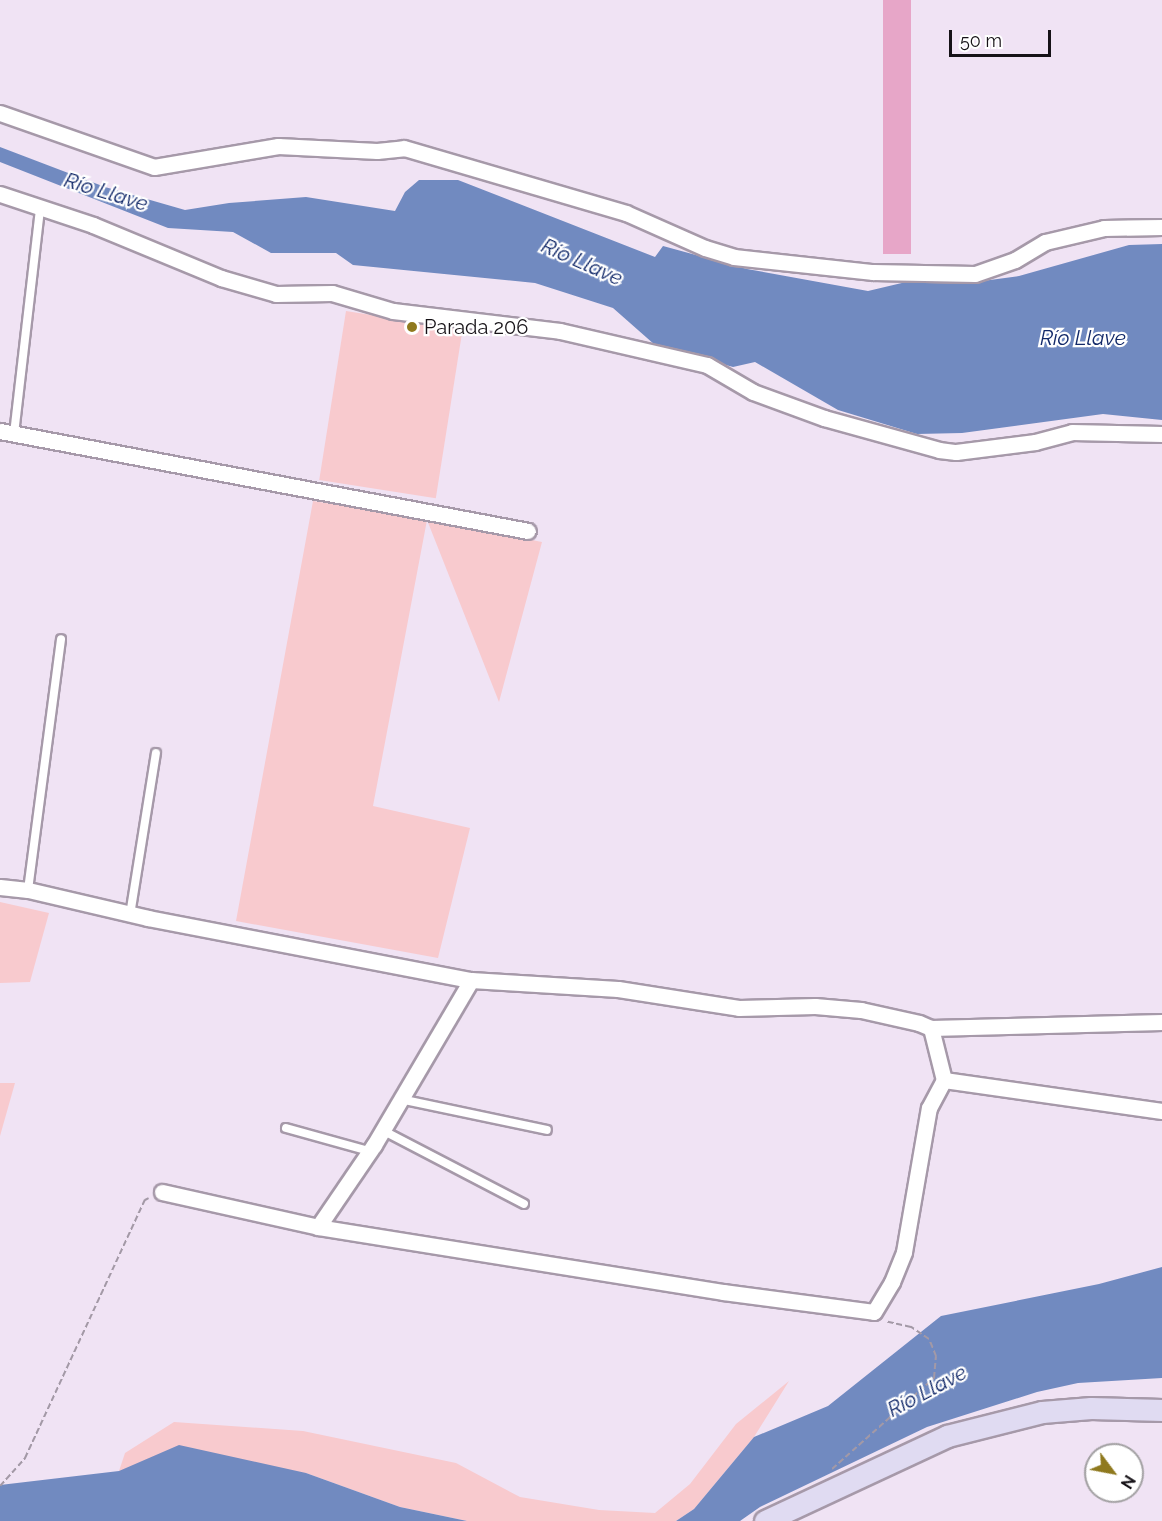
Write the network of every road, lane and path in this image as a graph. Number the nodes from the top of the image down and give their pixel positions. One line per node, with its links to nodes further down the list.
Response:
1 (0, 112): 4 (street)
2 (0, 194): 3 (street)
3 (40, 208): 5 (lane); 6 (street)
4 (1162, 227)
5 (7, 432): 7 (street)
6 (1162, 434)
7 (528, 531)
8 (61, 639): 11 (lane)
9 (156, 753): 12 (lane)
10 (0, 887): 11 (street)
11 (28, 890): 12 (street)
12 (130, 915): 13 (street)
13 (471, 980): 15 (street); 17 (street)
14 (1162, 1022): 15 (street)
15 (931, 1028): 16 (street)
16 (944, 1080): 18 (street); 26 (street)
17 (400, 1099): 20 (street); 21 (lane)
18 (1162, 1111)
19 (285, 1128): 22 (lane)
20 (382, 1130): 22 (street); 24 (lane)
21 (547, 1130)
22 (369, 1151): 25 (street)
23 (162, 1192): 25 (street); 28 (path)
24 (524, 1204)
25 (318, 1227): 26 (street)
26 (874, 1312): 29 (path)
27 (1162, 1410): 29 (street)
28 (0, 1486)
29 (811, 1498): 30 (street)
30 (765, 1521)

